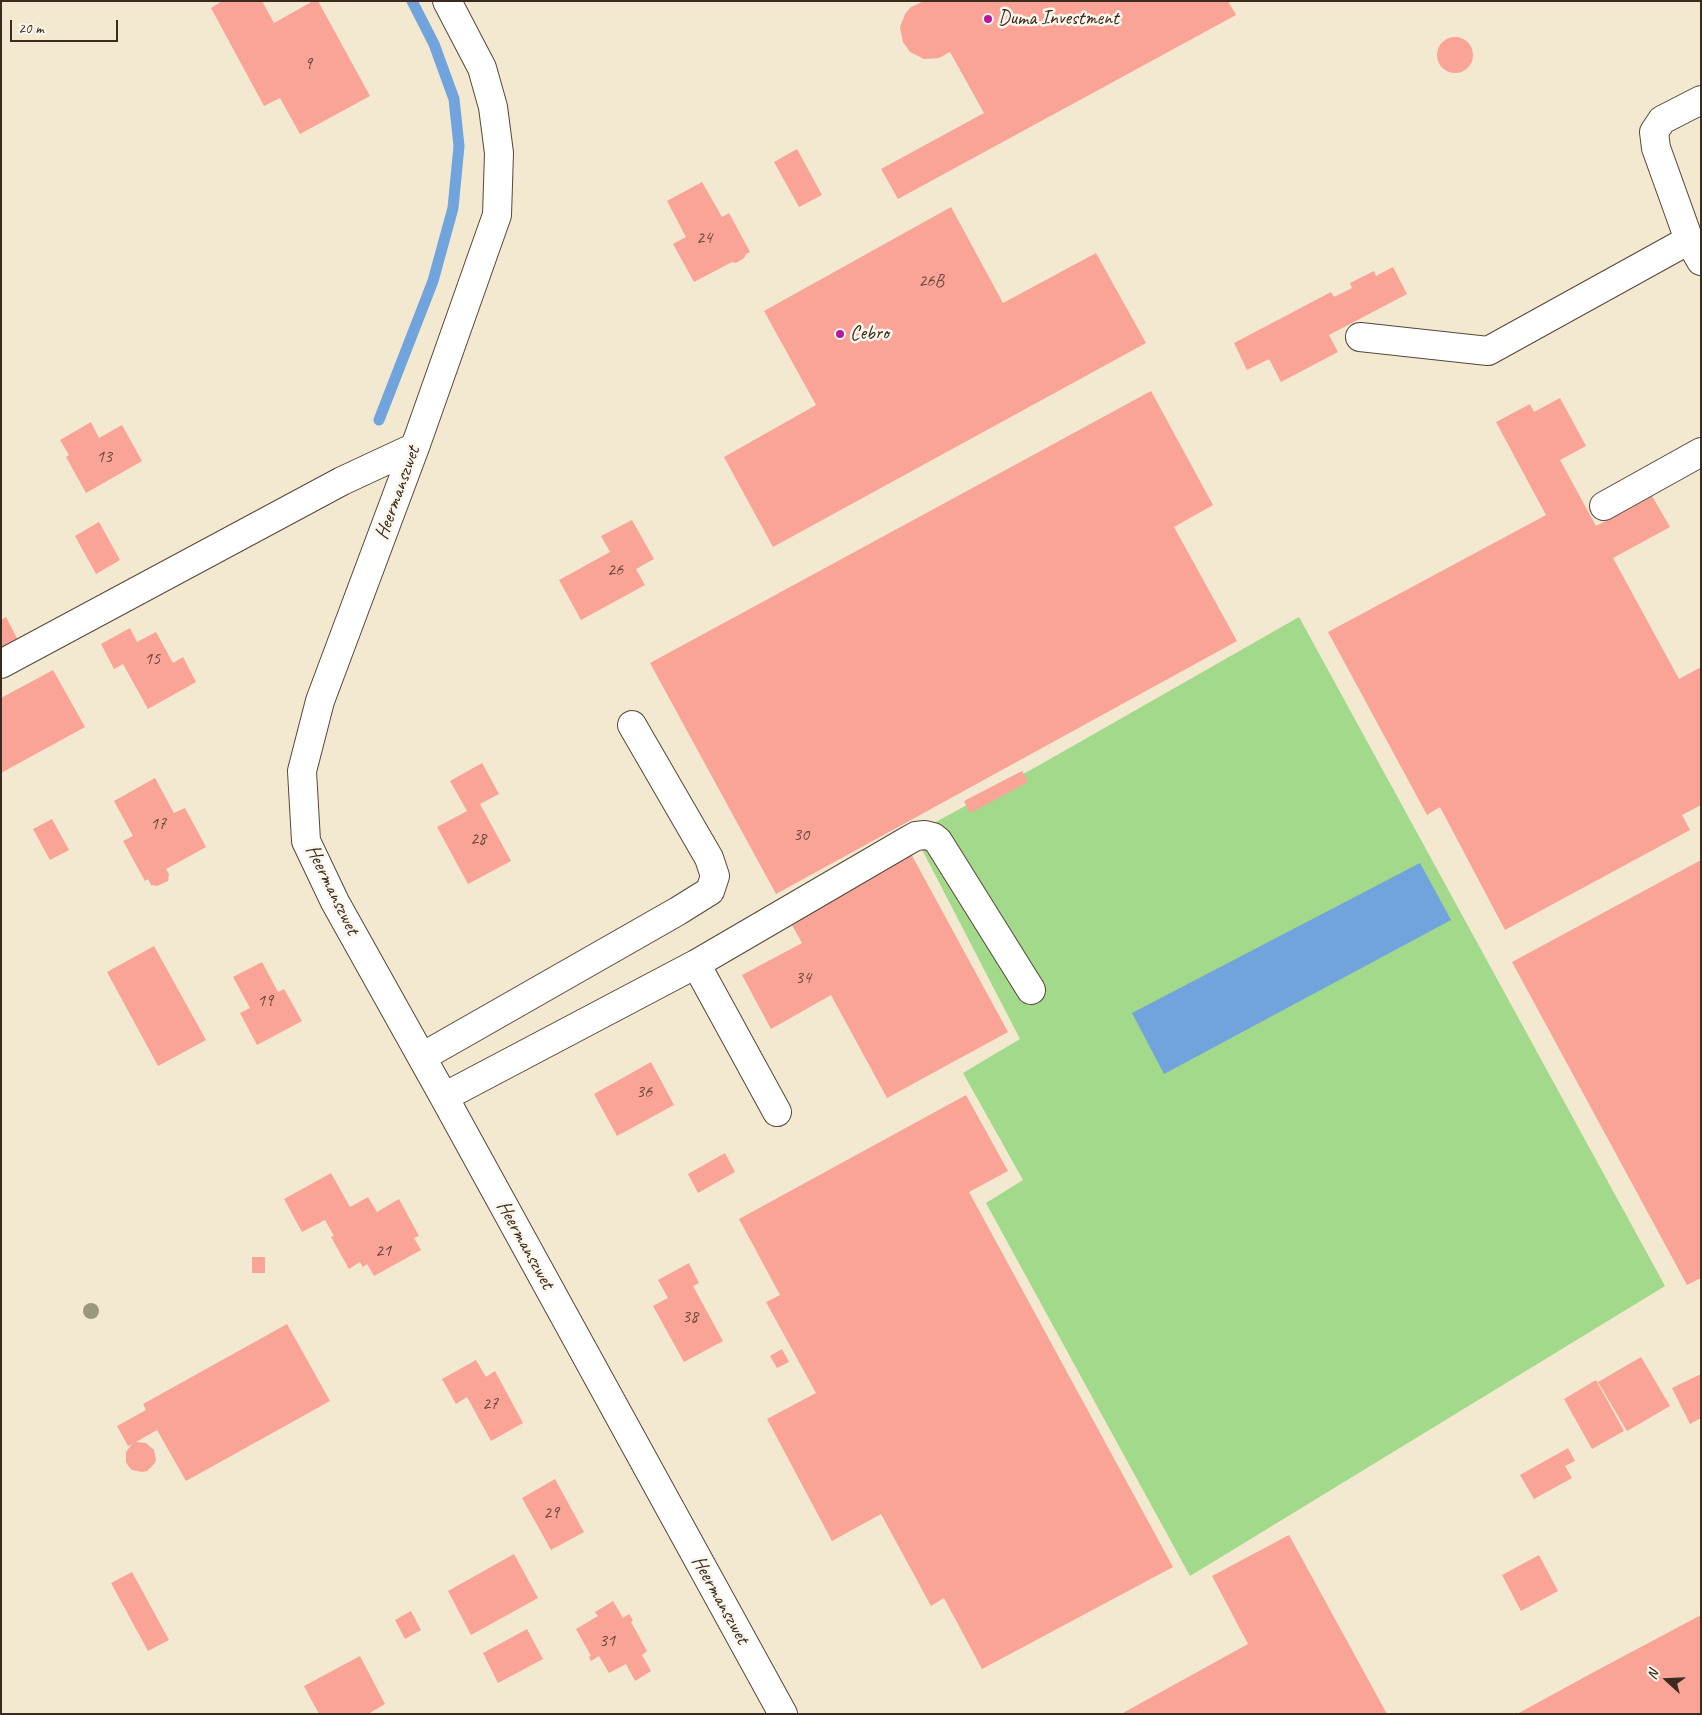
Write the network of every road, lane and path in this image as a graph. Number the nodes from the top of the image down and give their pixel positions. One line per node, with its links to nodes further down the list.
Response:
1 (447, 1): 5 (street, Heermanszwet)
2 (1701, 100): 3 (street)
3 (1695, 251): 4 (street)
4 (1360, 337)
5 (415, 447): 8 (street); 12 (street, Heermanszwet)
6 (1701, 452): 7 (street)
7 (1604, 506)
8 (1, 664)
9 (632, 725): 12 (street)
10 (696, 964): 11 (street); 13 (street); 14 (street)
11 (1031, 990)
12 (422, 1057): 13 (street, Heermanszwet)
13 (444, 1096): 15 (street, Heermanszwet)
14 (778, 1112)
15 (783, 1714)

